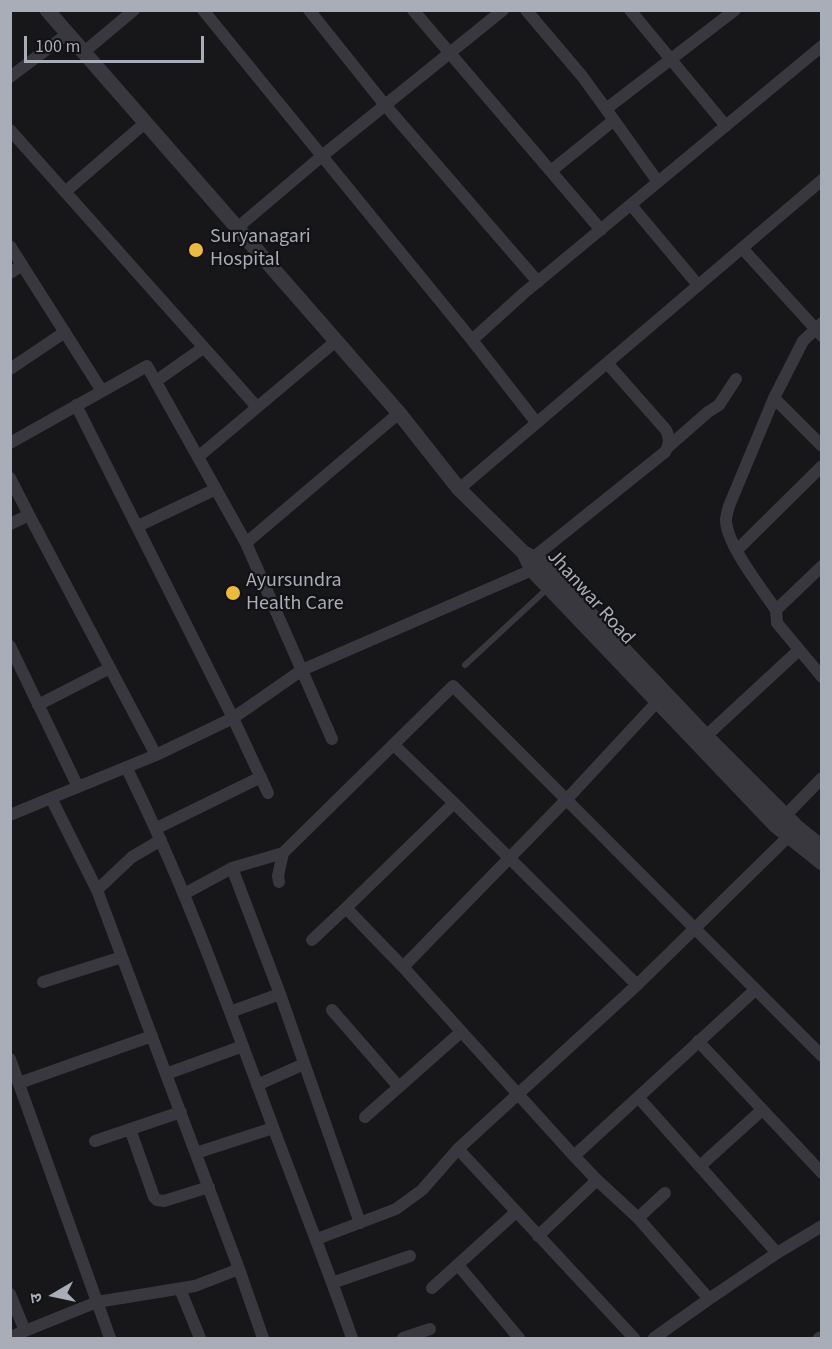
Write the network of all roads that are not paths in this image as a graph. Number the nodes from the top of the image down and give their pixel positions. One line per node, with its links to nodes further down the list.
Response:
1 (47, 10): 10 (street)
2 (134, 10): 12 (street)
3 (203, 10): 22 (street)
4 (309, 10): 16 (street)
5 (413, 10): 13 (street)
6 (502, 10): 13 (street)
7 (526, 10): 17 (street)
8 (630, 10): 14 (street)
9 (735, 10): 14 (street)
10 (67, 34): 12 (street); 15 (street)
11 (822, 46): 20 (street)
12 (84, 52): 19 (street)
13 (449, 52): 16 (street); 23 (street)
14 (670, 60): 17 (street); 20 (street)
15 (10, 77)
16 (385, 105): 22 (street); 34 (street)
17 (606, 109): 18 (street)
18 (614, 120): 23 (street); 25 (street)
19 (145, 123): 26 (street); 28 (street)
20 (726, 126): 25 (street)
21 (10, 129): 26 (street)
22 (322, 156): 28 (street); 38 (street)
23 (551, 171): 29 (street)
24 (822, 180): 31 (street)
25 (658, 182): 27 (street)
26 (65, 192): 40 (street)
27 (631, 205): 29 (street); 35 (street)
28 (237, 228): 39 (street)
29 (601, 230): 34 (street)
30 (10, 246): 32 (street)
31 (742, 248): 35 (street); 36 (street)
32 (22, 265): 33 (street); 37 (street)
33 (10, 273)
34 (538, 282): 38 (street)
35 (698, 285): 41 (street)
36 (819, 329): 46 (street)
37 (65, 332): 42 (street); 45 (street)
38 (472, 340): 50 (street)
39 (336, 341): 48 (street); 49 (street)
40 (203, 348): 44 (street); 48 (street)
41 (607, 363): 50 (street); 53 (street)
42 (10, 369)
43 (736, 379): 53 (street)
44 (156, 381): 45 (street); 54 (street)
45 (102, 391): 47 (street)
46 (774, 398): 52 (street); 63 (street)
47 (76, 405): 51 (street); 61 (street)
48 (257, 407): 54 (street)
49 (399, 413): 58 (street); 62 (street)
50 (536, 422): 58 (street)
51 (10, 443)
52 (822, 446)
53 (668, 447): 64 (street)
54 (198, 457): 57 (street)
55 (822, 466): 63 (street)
56 (10, 478): 59 (street)
57 (216, 489): 61 (street); 62 (street)
58 (459, 489): 64 (street)
59 (29, 515): 60 (street); 71 (street)
60 (10, 524)
61 (138, 526): 76 (street)
62 (246, 543): 72 (street)
63 (737, 550): 67 (street)
64 (530, 560): 66 (street, Jhanwar Road); 72 (street); 77 (street, Jhanwar Road)
65 (822, 566): 67 (street)
66 (549, 588): 70 (lane); 74 (street, Jhanwar Road)
67 (776, 610): 69 (street)
68 (10, 646): 75 (street)
69 (799, 650): 73 (street); 77 (street)
70 (465, 665)
71 (110, 668): 75 (street); 80 (street)
72 (302, 670): 76 (street); 78 (street)
73 (820, 671)
74 (657, 702): 87 (street); 90 (street, Jhanwar Road)
75 (38, 705): 84 (street)
76 (233, 718): 80 (street); 82 (street)
77 (706, 736): 90 (street, Jhanwar Road)
78 (332, 739)
79 (394, 745): 87 (street); 88 (street); 95 (street)
80 (156, 755): 81 (street)
81 (126, 767): 84 (street); 91 (street)
82 (261, 777): 85 (street); 91 (street)
83 (822, 778): 90 (street)
84 (78, 787): 86 (street)
85 (268, 793)
86 (51, 798): 89 (street); 100 (street)
87 (567, 799): 96 (street); 103 (street)
88 (454, 803): 96 (street); 102 (street)
89 (10, 815)
90 (781, 820): 92 (street, Jhanwar Road); 94 (street, Jhanwar Road)
91 (156, 828): 93 (street)
92 (789, 837): 97 (street, Jhanwar Road); 103 (street)
93 (161, 840): 100 (street); 101 (street)
94 (822, 847)
95 (283, 853): 98 (street); 99 (street)
96 (509, 859): 106 (street); 108 (street)
97 (822, 863)
98 (232, 868): 101 (street); 110 (street)
99 (279, 882)
100 (97, 890): 105 (street)
101 (184, 894): 112 (street)
102 (346, 908): 104 (street); 106 (street)
103 (694, 930): 108 (street); 109 (street)
104 (312, 940)
105 (122, 957): 107 (street); 114 (street)
106 (403, 968): 113 (street)
107 (43, 982)
108 (637, 985): 124 (street)
109 (755, 990): 115 (street); 117 (street)
110 (280, 994): 112 (street); 119 (street)
111 (332, 1010): 123 (street)
112 (230, 1012): 116 (street)
113 (461, 1032): 123 (street); 124 (street)
114 (152, 1036): 120 (street); 121 (street)
115 (698, 1041): 125 (street); 126 (street)
116 (243, 1046): 120 (street); 122 (street)
117 (822, 1056)
118 (11, 1061): 121 (street)
119 (304, 1064): 122 (street); 142 (street)
120 (166, 1074): 127 (street)
121 (19, 1083): 155 (street)
122 (257, 1084): 129 (street)
123 (399, 1087): 128 (street)
124 (517, 1094): 132 (street); 134 (street)
125 (638, 1096): 134 (street); 135 (street)
126 (762, 1110): 135 (street); 136 (street)
127 (181, 1112): 130 (street); 133 (street)
128 (364, 1117)
129 (273, 1128): 133 (street); 145 (street)
130 (130, 1129): 131 (street); 138 (street)
131 (94, 1141)
132 (458, 1149): 140 (street); 142 (street)
133 (196, 1153): 138 (street)
134 (574, 1156): 137 (street)
135 (700, 1166): 146 (street)
136 (822, 1173)
137 (597, 1180): 141 (street); 144 (street)
138 (209, 1187): 149 (street)
139 (665, 1192): 141 (street)
140 (516, 1212): 144 (street); 148 (street)
141 (638, 1218): 154 (street)
142 (360, 1223): 145 (street)
143 (822, 1226): 146 (street)
144 (538, 1236): 165 (street)
145 (317, 1239): 150 (street)
146 (777, 1253): 154 (street)
147 (410, 1256): 150 (street)
148 (458, 1265): 151 (street); 164 (street)
149 (239, 1269): 152 (street); 161 (street)
150 (332, 1283): 162 (street)
151 (432, 1288)
152 (180, 1289): 155 (street); 160 (street)
153 (10, 1294): 157 (street)
154 (709, 1299): 166 (street)
155 (97, 1302): 157 (street); 159 (street)
156 (430, 1329): 163 (street)
157 (25, 1331): 158 (street)
158 (10, 1337)
159 (110, 1338)
160 (200, 1338)
161 (263, 1338)
162 (352, 1338)
163 (403, 1338)
164 (519, 1338)
165 (634, 1338)
166 (654, 1338)

